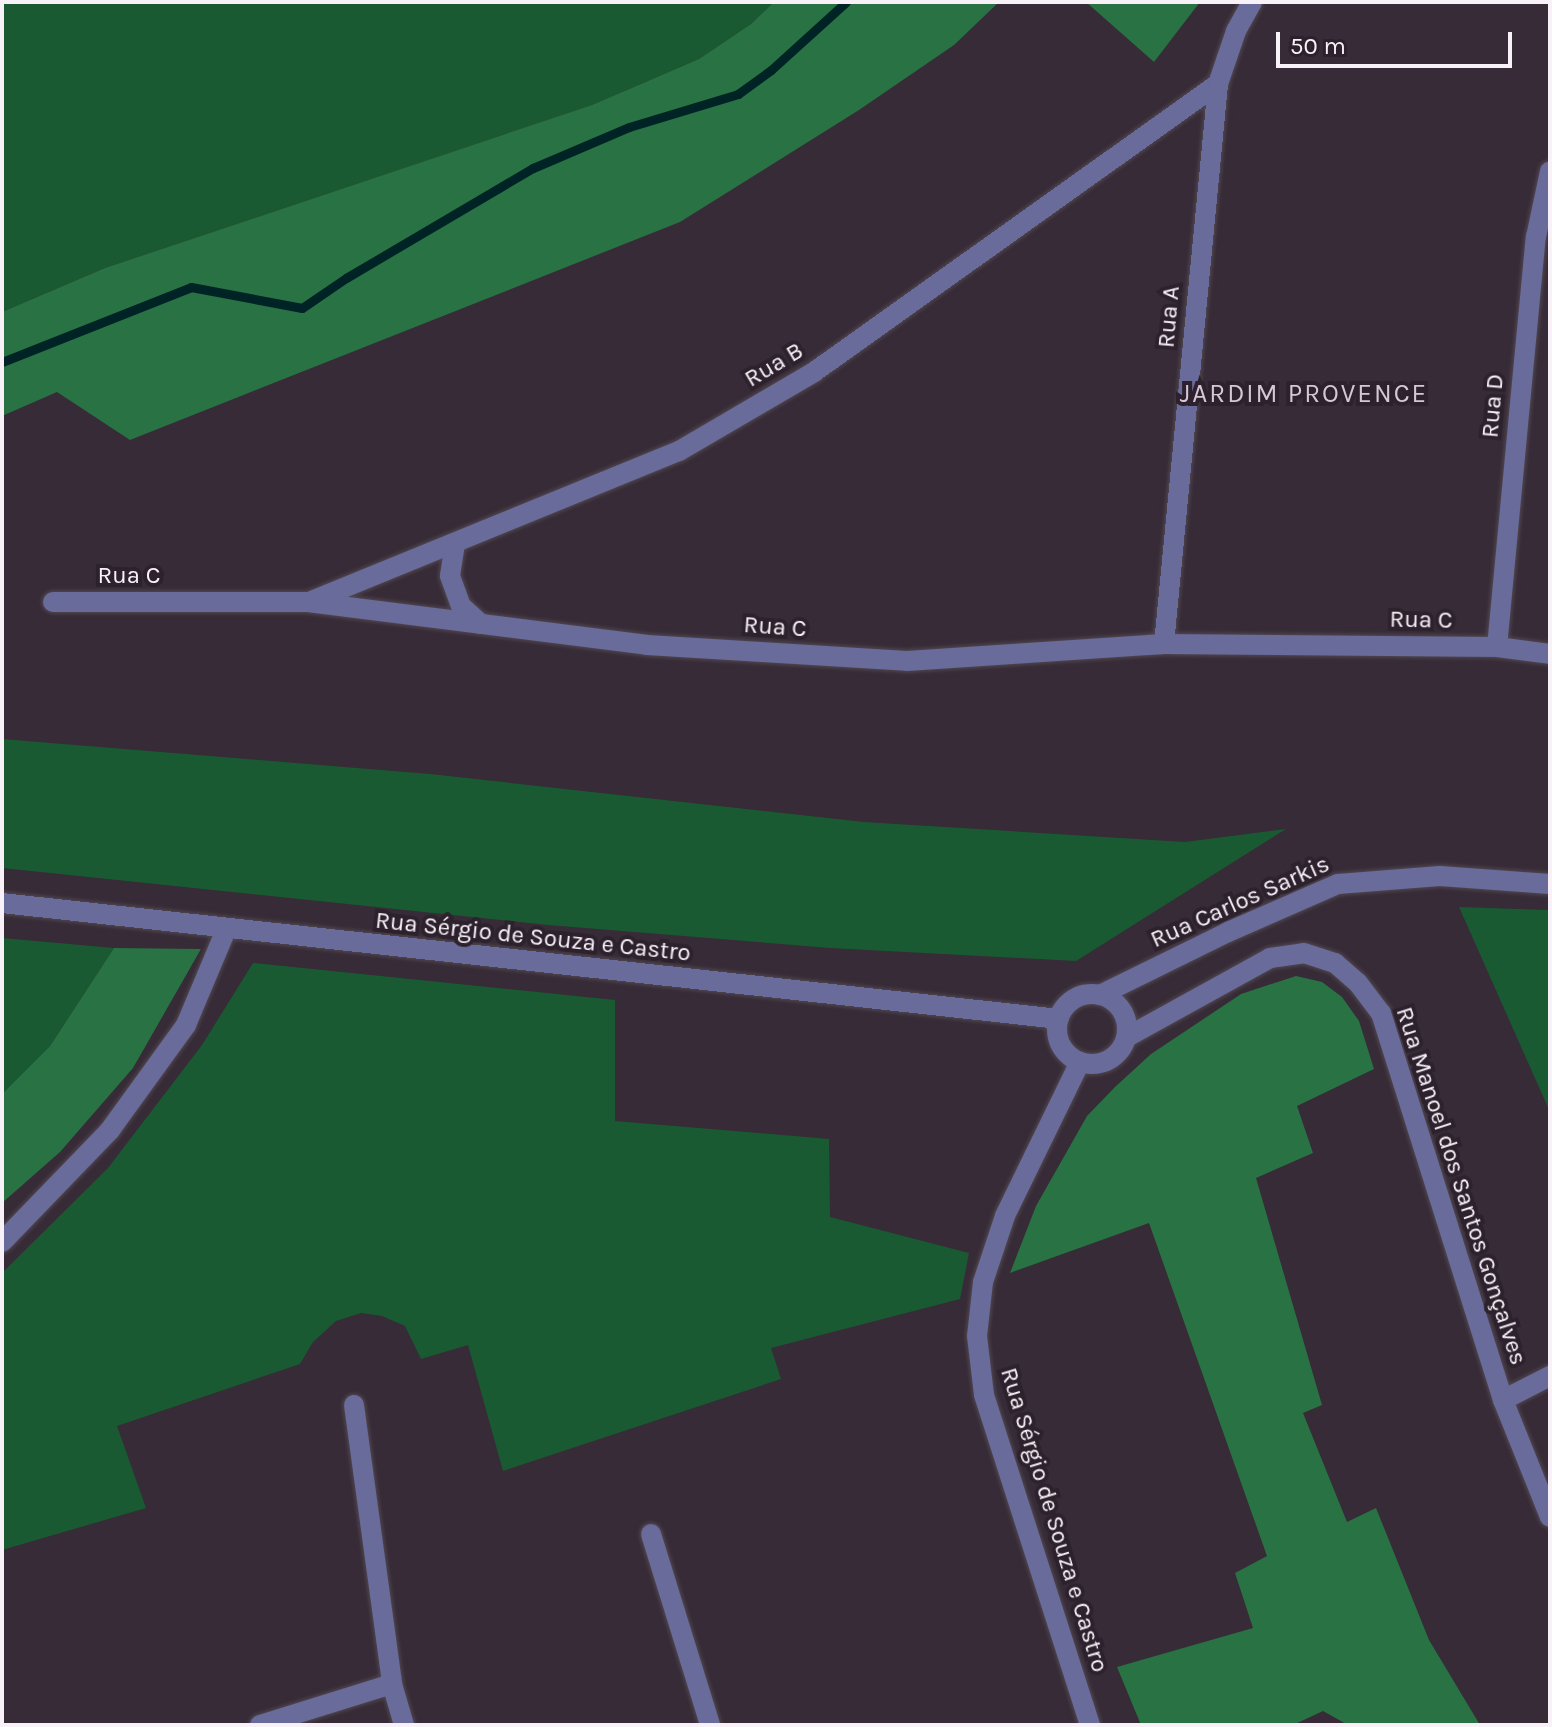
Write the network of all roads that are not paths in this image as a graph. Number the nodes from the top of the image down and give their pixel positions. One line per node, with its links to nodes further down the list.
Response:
1 (1252, 2): 2 (street, Rua A)
2 (1218, 84): 4 (street, Rua B); 8 (street, Rua A)
3 (1550, 171): 9 (street, Rua D)
4 (455, 544): 6 (street, Rua B); 7 (street)
5 (53, 602): 6 (street, Rua C)
6 (308, 602): 7 (street, Rua C)
7 (482, 624): 8 (street, Rua C)
8 (1164, 644): 9 (street, Rua C)
9 (1497, 647): 10 (street, Rua C)
10 (1550, 654)
11 (1550, 884): 14 (street, Rua Carlos Sarkis)
12 (2, 903): 13 (street, Rua Sérgio de Souza e Castro)
13 (226, 930): 15 (street, Rua Sérgio de Souza e Castro); 18 (street)
14 (1100, 995): 15 (street); 16 (street)
15 (1059, 1019): 17 (street)
16 (1127, 1037): 17 (street); 20 (street, Rua Manoel dos Santos Gonçalves)
17 (1080, 1062): 28 (street, Rua Sérgio de Souza e Castro)
18 (2, 1242)
19 (1550, 1376): 20 (street)
20 (1503, 1400): 22 (street, Rua Manoel dos Santos Gonçalves)
21 (354, 1405): 24 (street)
22 (1550, 1517)
23 (651, 1534): 27 (street)
24 (392, 1684): 25 (street); 26 (street)
25 (260, 1725)
26 (404, 1725)
27 (710, 1725)
28 (1090, 1725)

